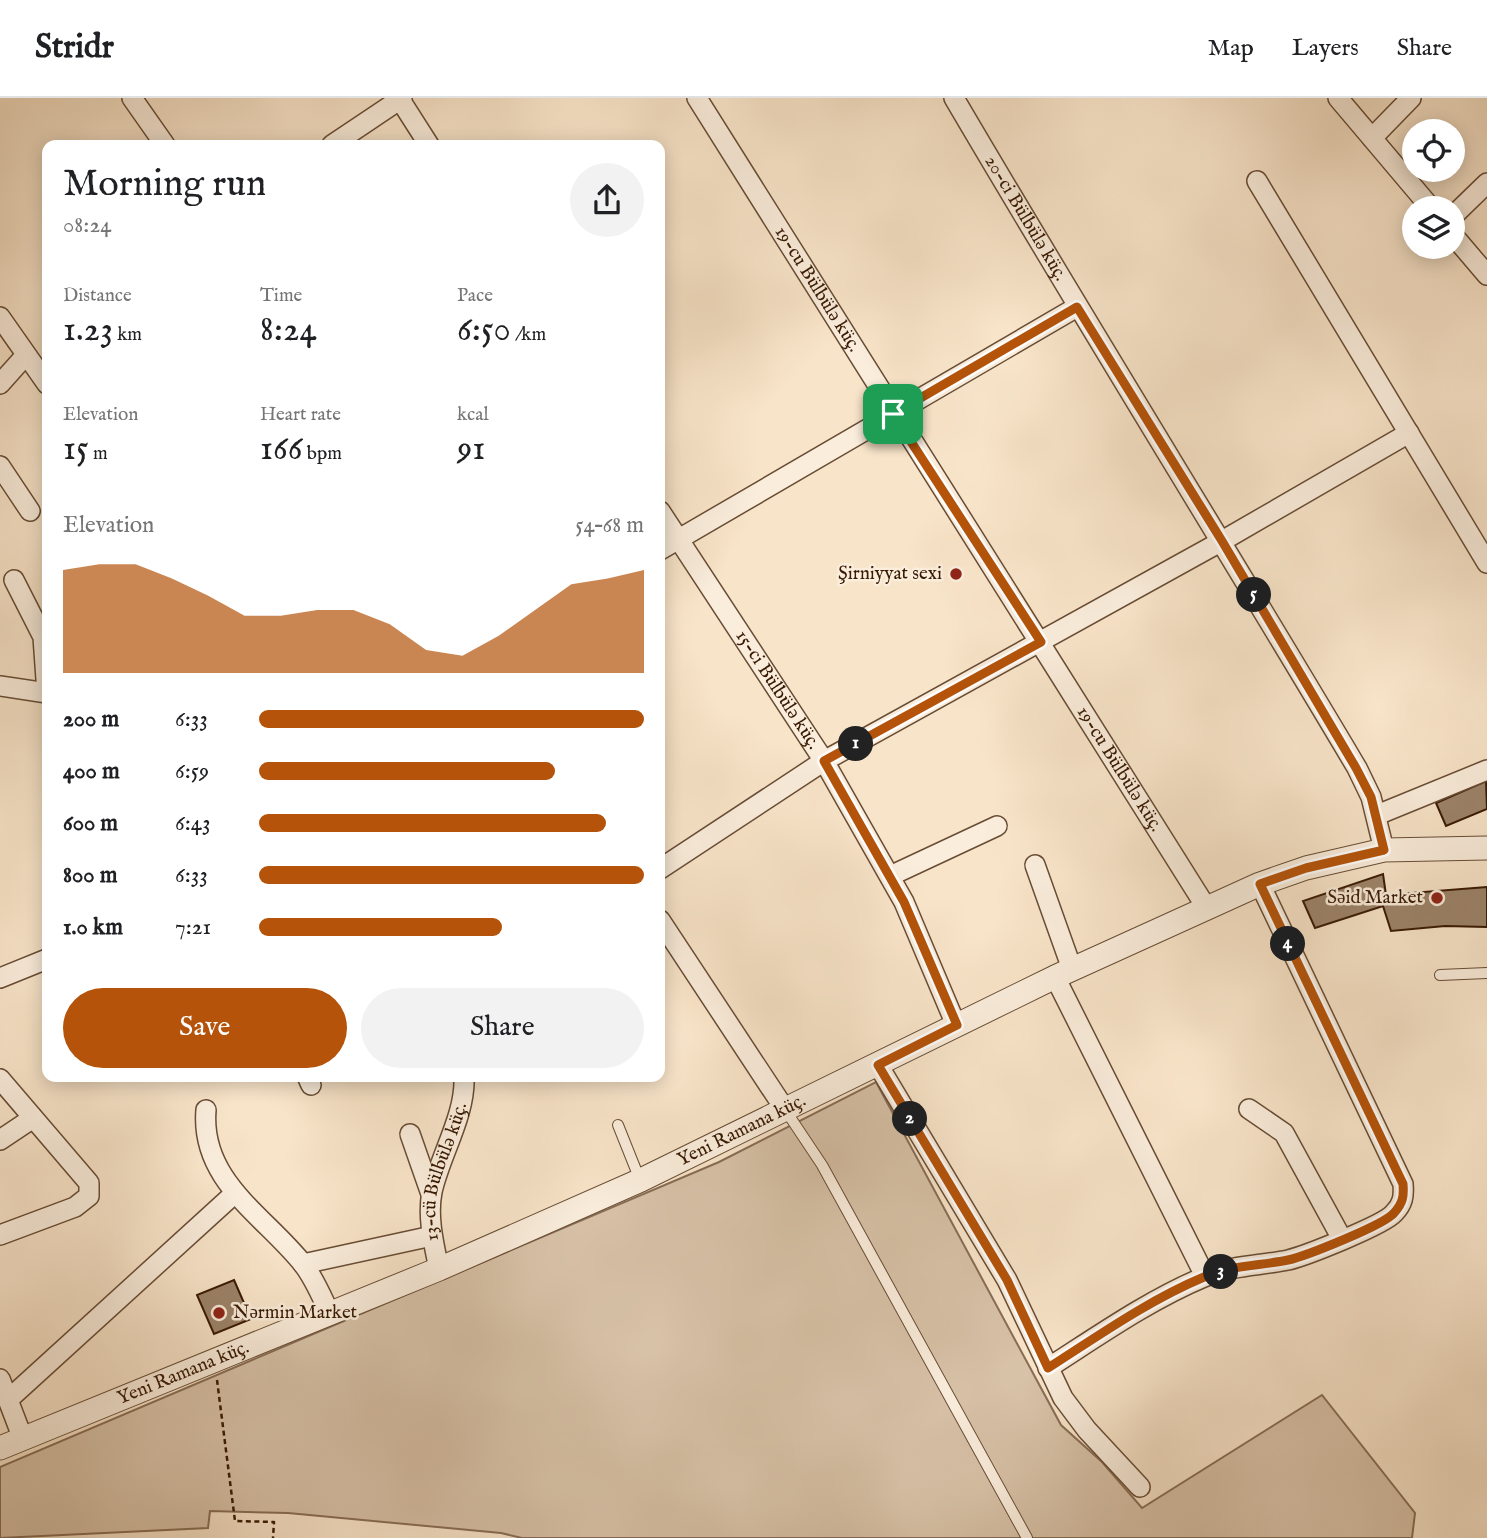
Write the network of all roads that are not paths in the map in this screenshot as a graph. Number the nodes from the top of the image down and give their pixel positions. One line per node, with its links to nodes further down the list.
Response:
1 (132, 98): 8 (street)
2 (696, 98): 22 (street, 19-cu Bülbülə küç.)
3 (954, 98): 17 (street, 20-ci Bülbülə küç.)
4 (1338, 98): 7 (street)
5 (1411, 98): 7 (street)
6 (400, 99): 9 (street); 10 (street)
7 (1372, 138): 13 (street)
8 (161, 140)
9 (339, 140)
10 (426, 140)
11 (1257, 181): 23 (street)
12 (1487, 183): 14 (street)
13 (1421, 196)
14 (1465, 204)
15 (1465, 249): 16 (street)
16 (1487, 275)
17 (1077, 307): 22 (street); 28 (street, 20-ci Bülbülə küç.)
18 (0, 317): 19 (street)
19 (25, 356): 20 (street); 21 (street)
20 (42, 378)
21 (0, 384)
22 (893, 414): 27 (street); 33 (street, 19-cu Bülbülə küç.)
23 (1409, 432): 28 (street); 30 (street)
24 (0, 466): 25 (street)
25 (30, 511)
26 (665, 519): 27 (street, 15-ci Bülbülə küç.)
27 (677, 539): 29 (street); 36 (street, 15-ci Bülbülə küç.)
28 (1222, 541): 33 (street); 38 (street, 20-ci Bülbülə küç.)
29 (665, 547)
30 (1487, 562)
31 (14, 580): 32 (street)
32 (42, 635)
33 (1041, 642): 36 (street); 46 (street, 19-cu Bülbülə küç.)
34 (0, 686): 35 (street)
35 (42, 692)
36 (824, 761): 43 (street); 44 (street, 15-ci Bülbülə küç.)
37 (1487, 770): 38 (street)
38 (1377, 815): 41 (street, 20-ci Bülbülə küç.)
39 (997, 826): 44 (street)
40 (1487, 848): 41 (street, Yeni Ramana küç.)
41 (1384, 850): 45 (street, Yeni Ramana küç.)
42 (1035, 865): 49 (street)
43 (665, 866)
44 (890, 876): 53 (street, 15-ci Bülbülə küç.)
45 (1260, 884): 46 (street, Yeni Ramana küç.); 69 (street)
46 (1206, 907): 49 (street, Yeni Ramana küç.)
47 (665, 930): 59 (street)
48 (42, 961): 52 (street)
49 (1063, 973): 53 (street, Yeni Ramana küç.); 72 (street)
50 (1487, 973): 51 (lane)
51 (1440, 975)
52 (0, 978)
53 (957, 1025): 54 (street, Yeni Ramana küç.)
54 (878, 1065): 59 (street, Yeni Ramana küç.); 74 (street)
55 (0, 1079): 60 (street)
56 (463, 1082): 66 (street, 13-cü Bülbülə küç.)
57 (1249, 1109): 69 (street)
58 (206, 1110): 65 (street)
59 (786, 1111): 64 (street, Yeni Ramana küç.); 80 (lane)
60 (33, 1118): 63 (street); 67 (street)
61 (618, 1125): 64 (lane)
62 (410, 1134): 66 (street)
63 (0, 1140)
64 (641, 1180): 71 (street, Yeni Ramana küç.)
65 (234, 1194): 70 (street); 76 (street)
66 (431, 1194): 68 (street, 13-cü Bülbülə küç.)
67 (0, 1235)
68 (432, 1236): 70 (street); 71 (street, 13-cü Bülbülə küç.)
69 (1342, 1239): 72 (street)
70 (303, 1264): 73 (street)
71 (439, 1269): 73 (street, Yeni Ramana küç.)
72 (1205, 1276): 74 (street)
73 (329, 1312): 77 (street, Yeni Ramana küç.)
74 (1048, 1368): 79 (street)
75 (0, 1379): 76 (street)
76 (10, 1398): 77 (street)
77 (23, 1439): 78 (street, Yeni Ramana küç.)
78 (0, 1448)
79 (1140, 1487)
80 (1027, 1538)

